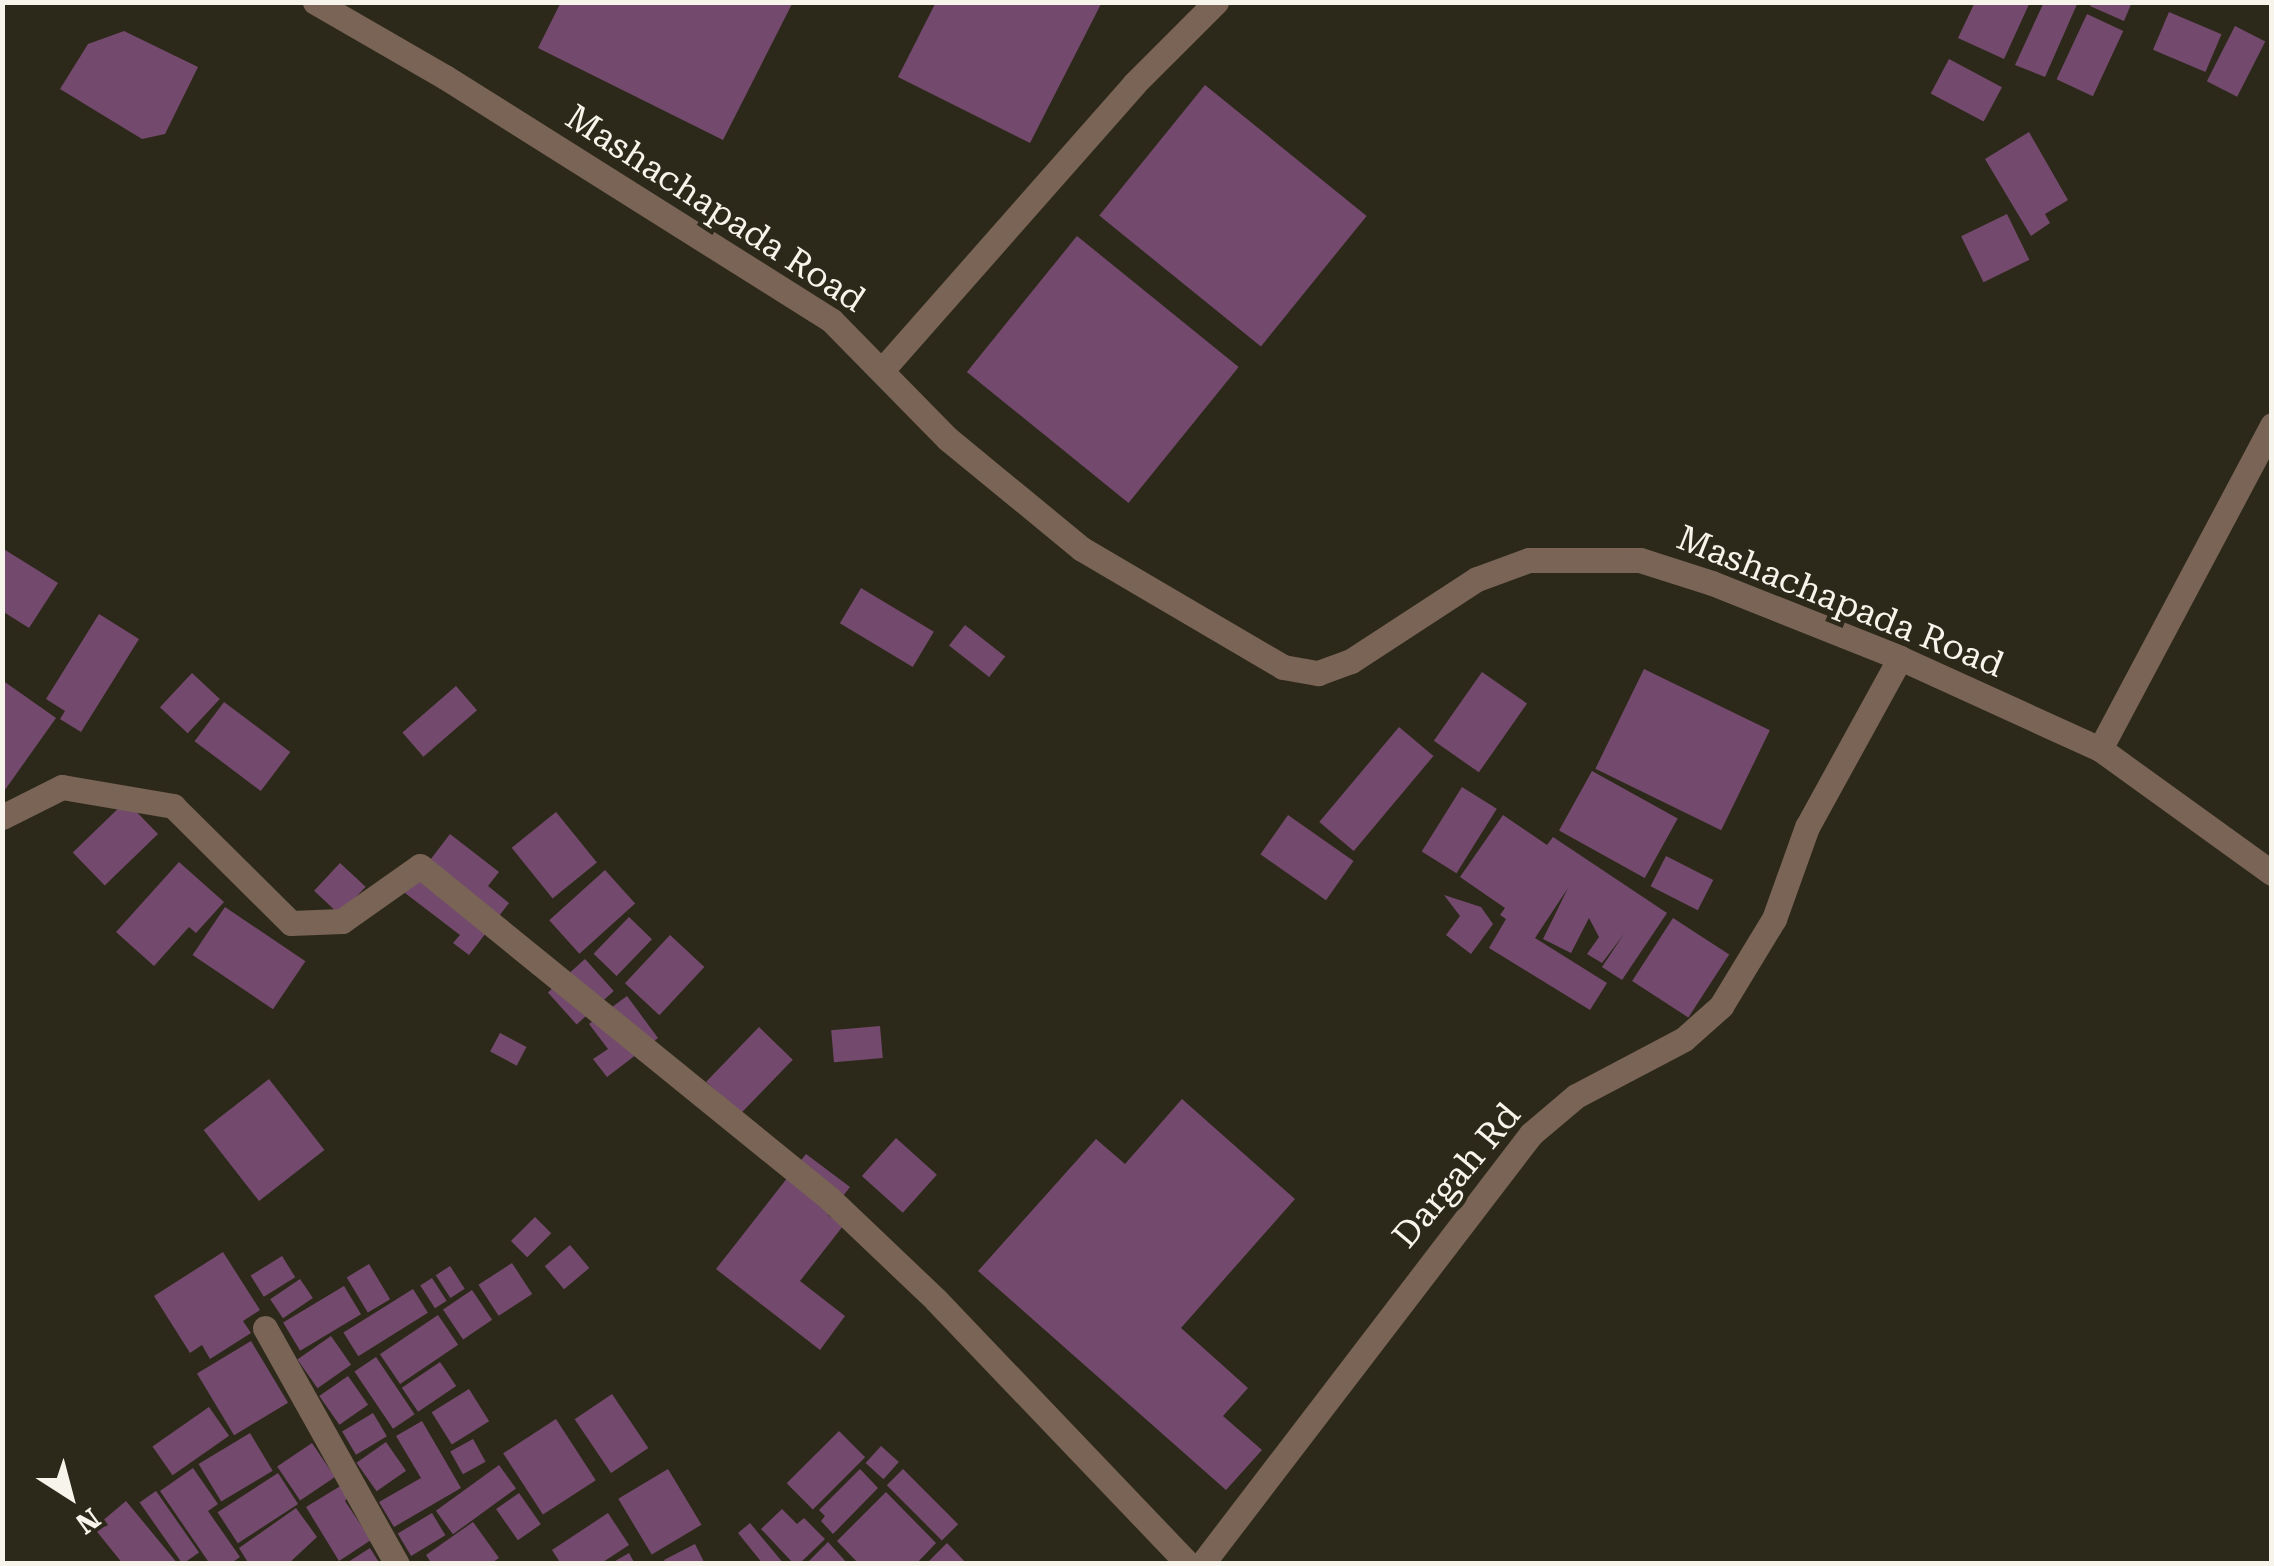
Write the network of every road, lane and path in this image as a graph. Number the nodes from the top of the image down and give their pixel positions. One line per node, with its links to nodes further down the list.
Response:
1 (315, 2): 3 (street, Mashachapada Road)
2 (1216, 2): 3 (street)
3 (884, 369): 5 (street, Mashachapada Road)
4 (2272, 425): 6 (street)
5 (1900, 658): 6 (street, Mashachapada Road); 12 (street, Dargah Rd)
6 (2100, 749): 8 (street, Mashachapada Road)
7 (2, 817): 11 (street)
8 (2272, 873)
9 (265, 1328): 10 (street)
10 (397, 1564)
11 (1188, 1564)
12 (1202, 1564)

